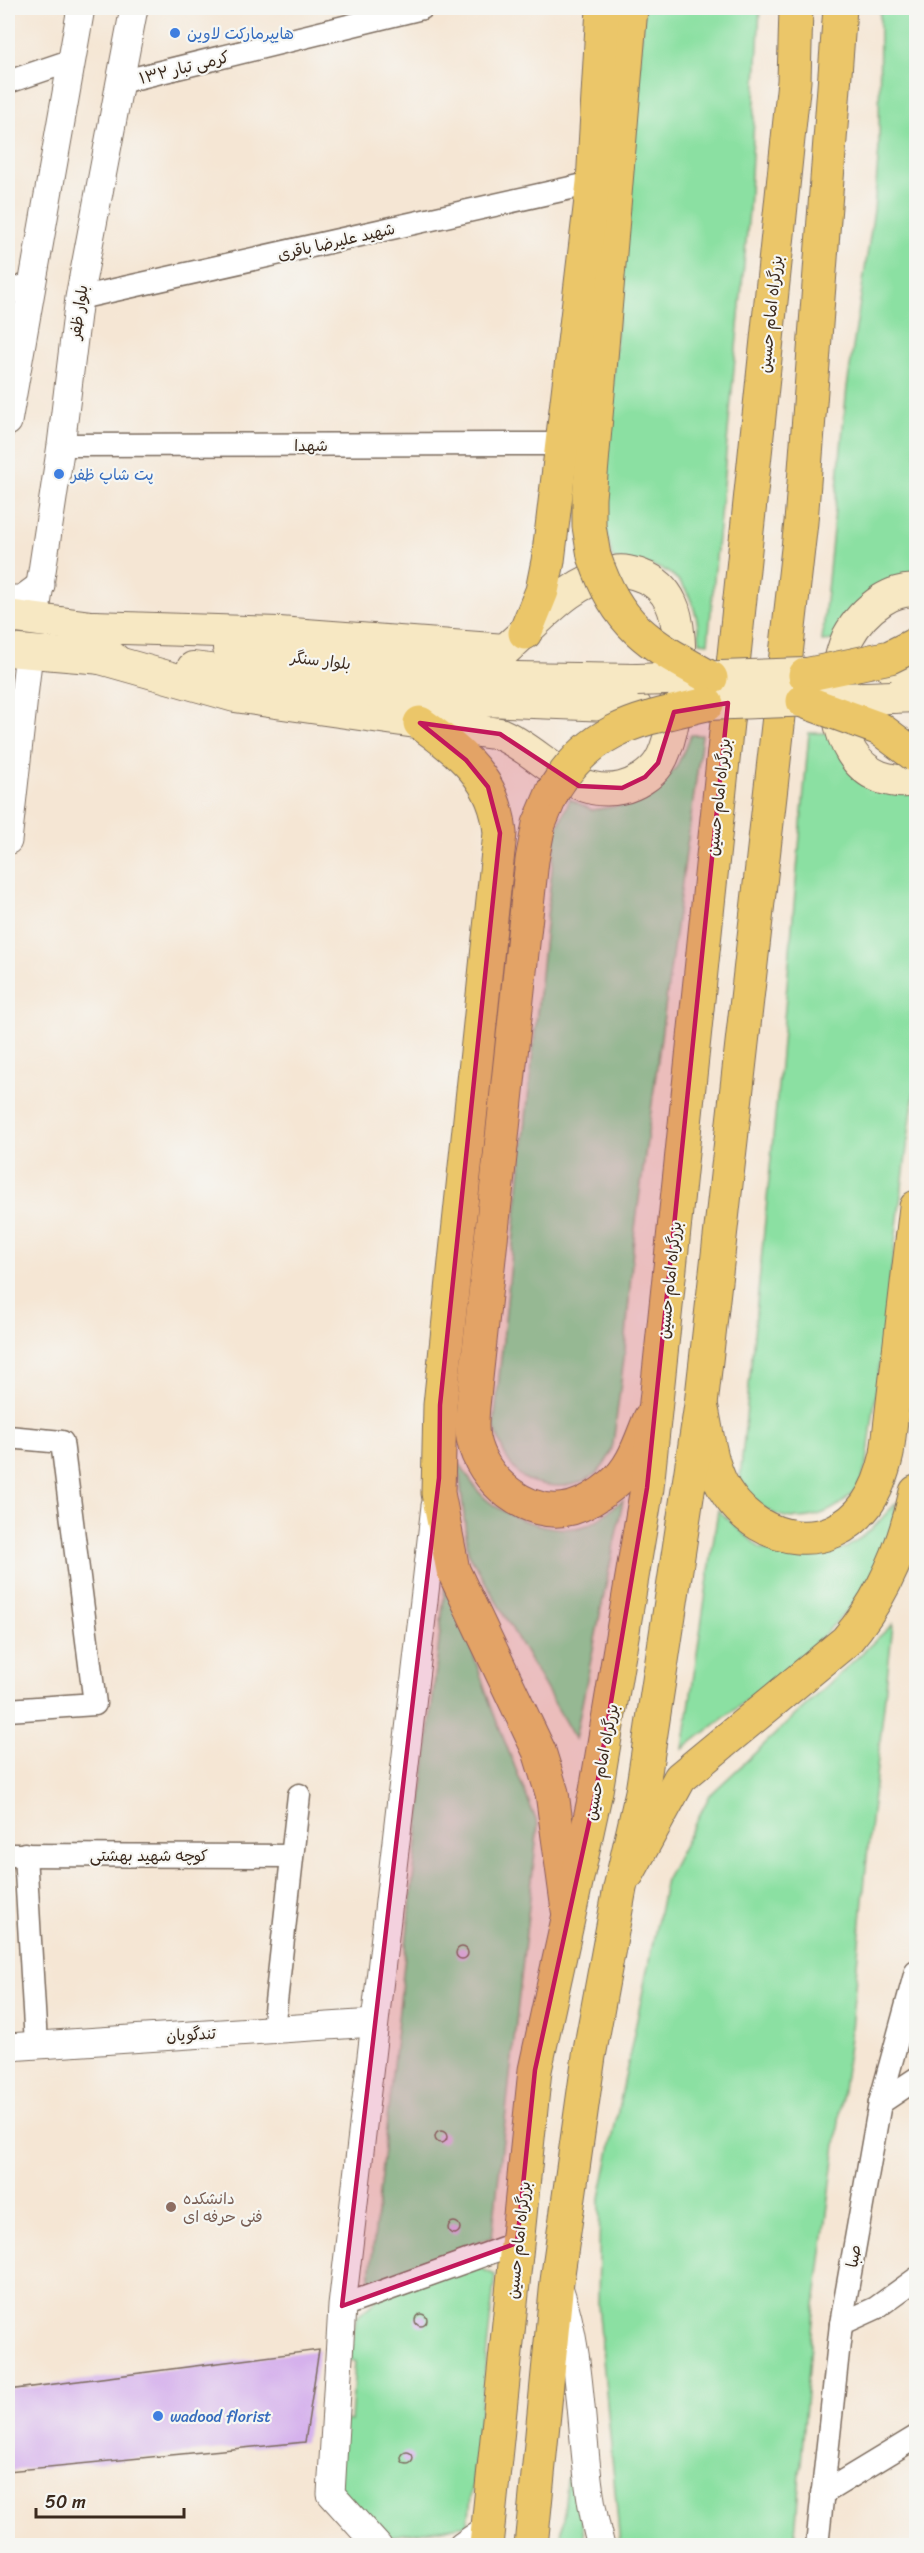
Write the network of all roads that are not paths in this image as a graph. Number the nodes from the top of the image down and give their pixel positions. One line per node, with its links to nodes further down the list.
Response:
1 (81, 8): 8 (street)
2 (134, 8): 10 (street, بلوار ظفر)
3 (422, 8): 10 (street, کرمی تبار ۱۳۲)
4 (603, 8): 11 (main road)
5 (631, 8): 28 (main road, bridge)
6 (796, 8): 34 (main road, بزرگراه امام حسین)
7 (840, 8): 35 (main road)
8 (73, 60): 9 (street); 12 (street)
9 (8, 82)
10 (120, 82): 13 (street, بلوار ظفر)
11 (593, 183): 13 (street, شهید علیرضا باقری); 15 (main road)
12 (20, 287): 14 (street)
13 (79, 298): 16 (street, بلوار ظفر)
14 (8, 422)
15 (561, 444): 16 (street, شهدا); 21 (main road)
16 (61, 445): 17 (street, بلوار ظفر)
17 (41, 585): 19 (street); 20 (street, بلوار ظفر)
18 (916, 591): 31 (main road)
19 (8, 599)
20 (21, 617): 22 (main road, بلوار سنگر)
21 (525, 633): 22 (main road); 29 (main road)
22 (94, 641): 24 (main road, بلوار سنگر); 28 (main road, بلوار سنگر, bridge); 29 (main road)
23 (916, 644): 27 (main road, bridge)
24 (18, 651): 25 (street)
25 (16, 682): 32 (street)
26 (904, 683): 27 (main road, بلوار سنگر, bridge)
27 (804, 688): 28 (main road, بلوار سنگر, bridge); 30 (main road, bridge)
28 (709, 691): 34 (main road, bridge)
29 (420, 723): 37 (main road)
30 (916, 756)
31 (916, 779)
32 (8, 841)
33 (916, 1206): 35 (main road)
34 (656, 1405): 44 (main road, بزرگراه امام حسین)
35 (701, 1405): 43 (main road)
36 (8, 1437): 39 (street)
37 (439, 1478): 44 (main road); 46 (street)
38 (916, 1492): 43 (main road)
39 (8, 1710)
40 (299, 1795): 42 (street)
41 (16, 1855): 42 (street, کوچه شهید بهشتی); 48 (street)
42 (291, 1856): 47 (street)
43 (620, 1888): 54 (main road)
44 (570, 1918): 52 (main road, بزرگراه امام حسین)
45 (916, 1971): 51 (street, صبا)
46 (374, 2023): 47 (street, تندگویان); 55 (street)
47 (273, 2029): 48 (street, تندگویان)
48 (36, 2044): 49 (street, تندگویان)
49 (8, 2047)
50 (916, 2079): 51 (street)
51 (880, 2103): 56 (street, صبا)
52 (517, 2242): 55 (street); 59 (main road, بزرگراه امام حسین)
53 (916, 2279): 56 (street)
54 (557, 2281): 61 (main road); 62 (street)
55 (342, 2307): 60 (street)
56 (841, 2324): 58 (street, صبا)
57 (916, 2437): 58 (street)
58 (822, 2494): 63 (street, صبا)
59 (479, 2540)
60 (378, 2546)
61 (531, 2546)
62 (601, 2546)
63 (816, 2546)

